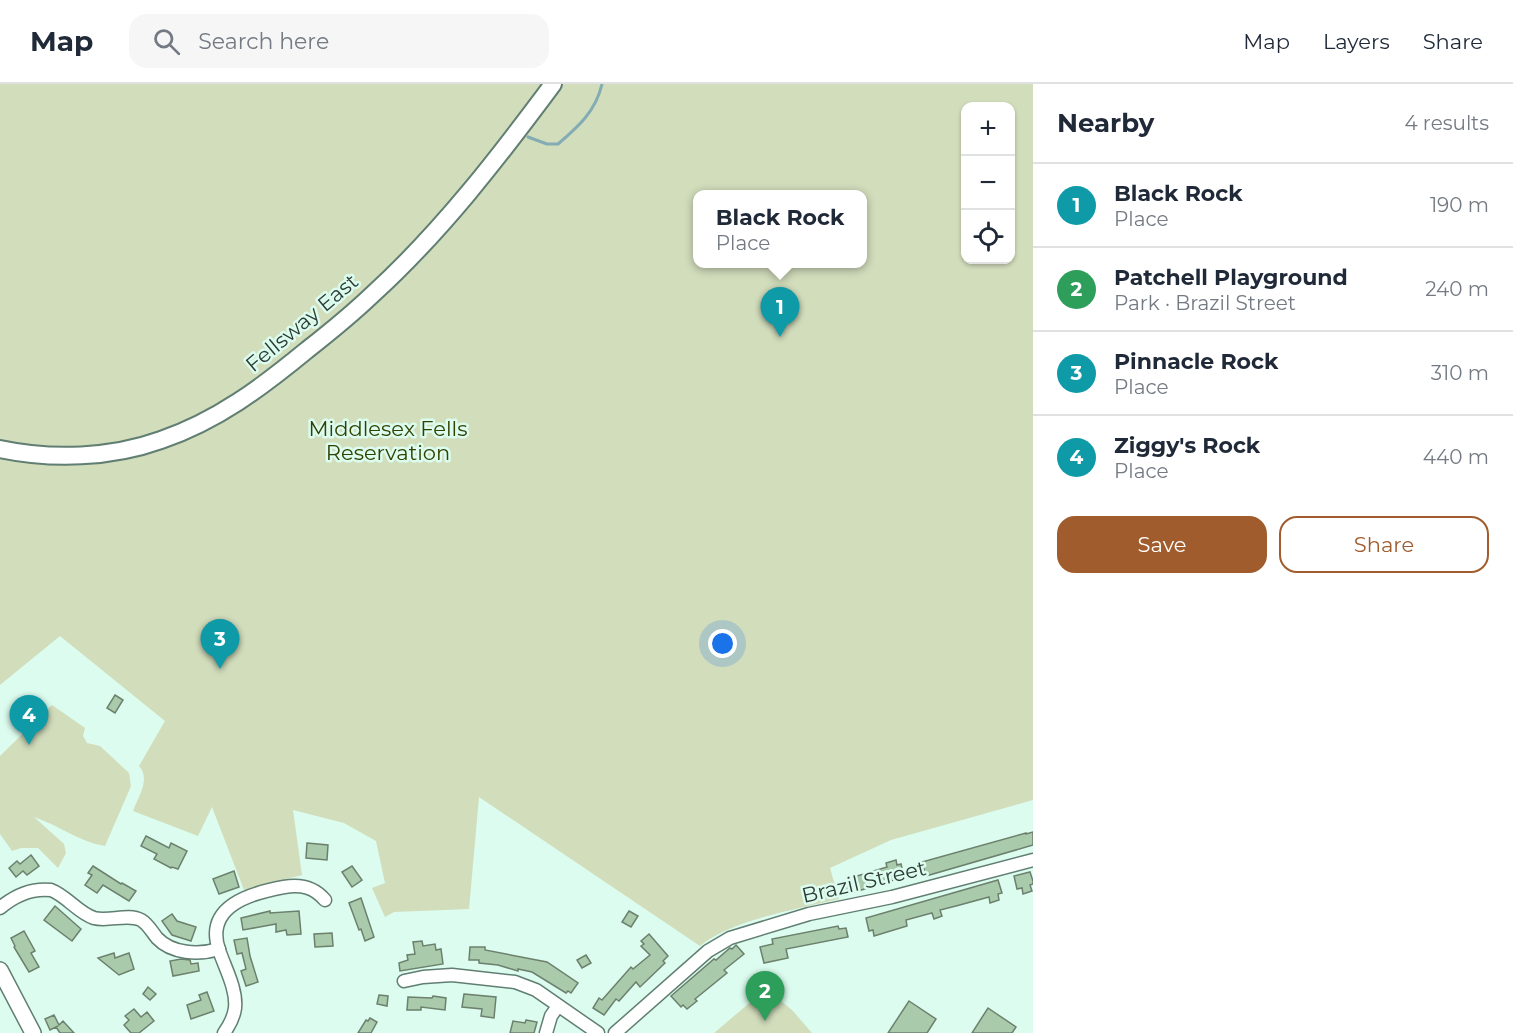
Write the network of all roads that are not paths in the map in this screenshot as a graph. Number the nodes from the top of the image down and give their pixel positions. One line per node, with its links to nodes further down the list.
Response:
1 (553, 84): 2 (main road, Fellsway East)
2 (0, 449)
3 (1033, 860): 14 (street, Brazil Street)
4 (326, 900): 6 (street)
5 (0, 908): 6 (street)
6 (219, 949): 11 (street)
7 (0, 970): 10 (street)
8 (404, 981): 9 (street)
9 (558, 1006): 12 (street); 13 (street)
10 (33, 1033)
11 (224, 1033)
12 (546, 1033)
13 (598, 1033)
14 (615, 1033)

